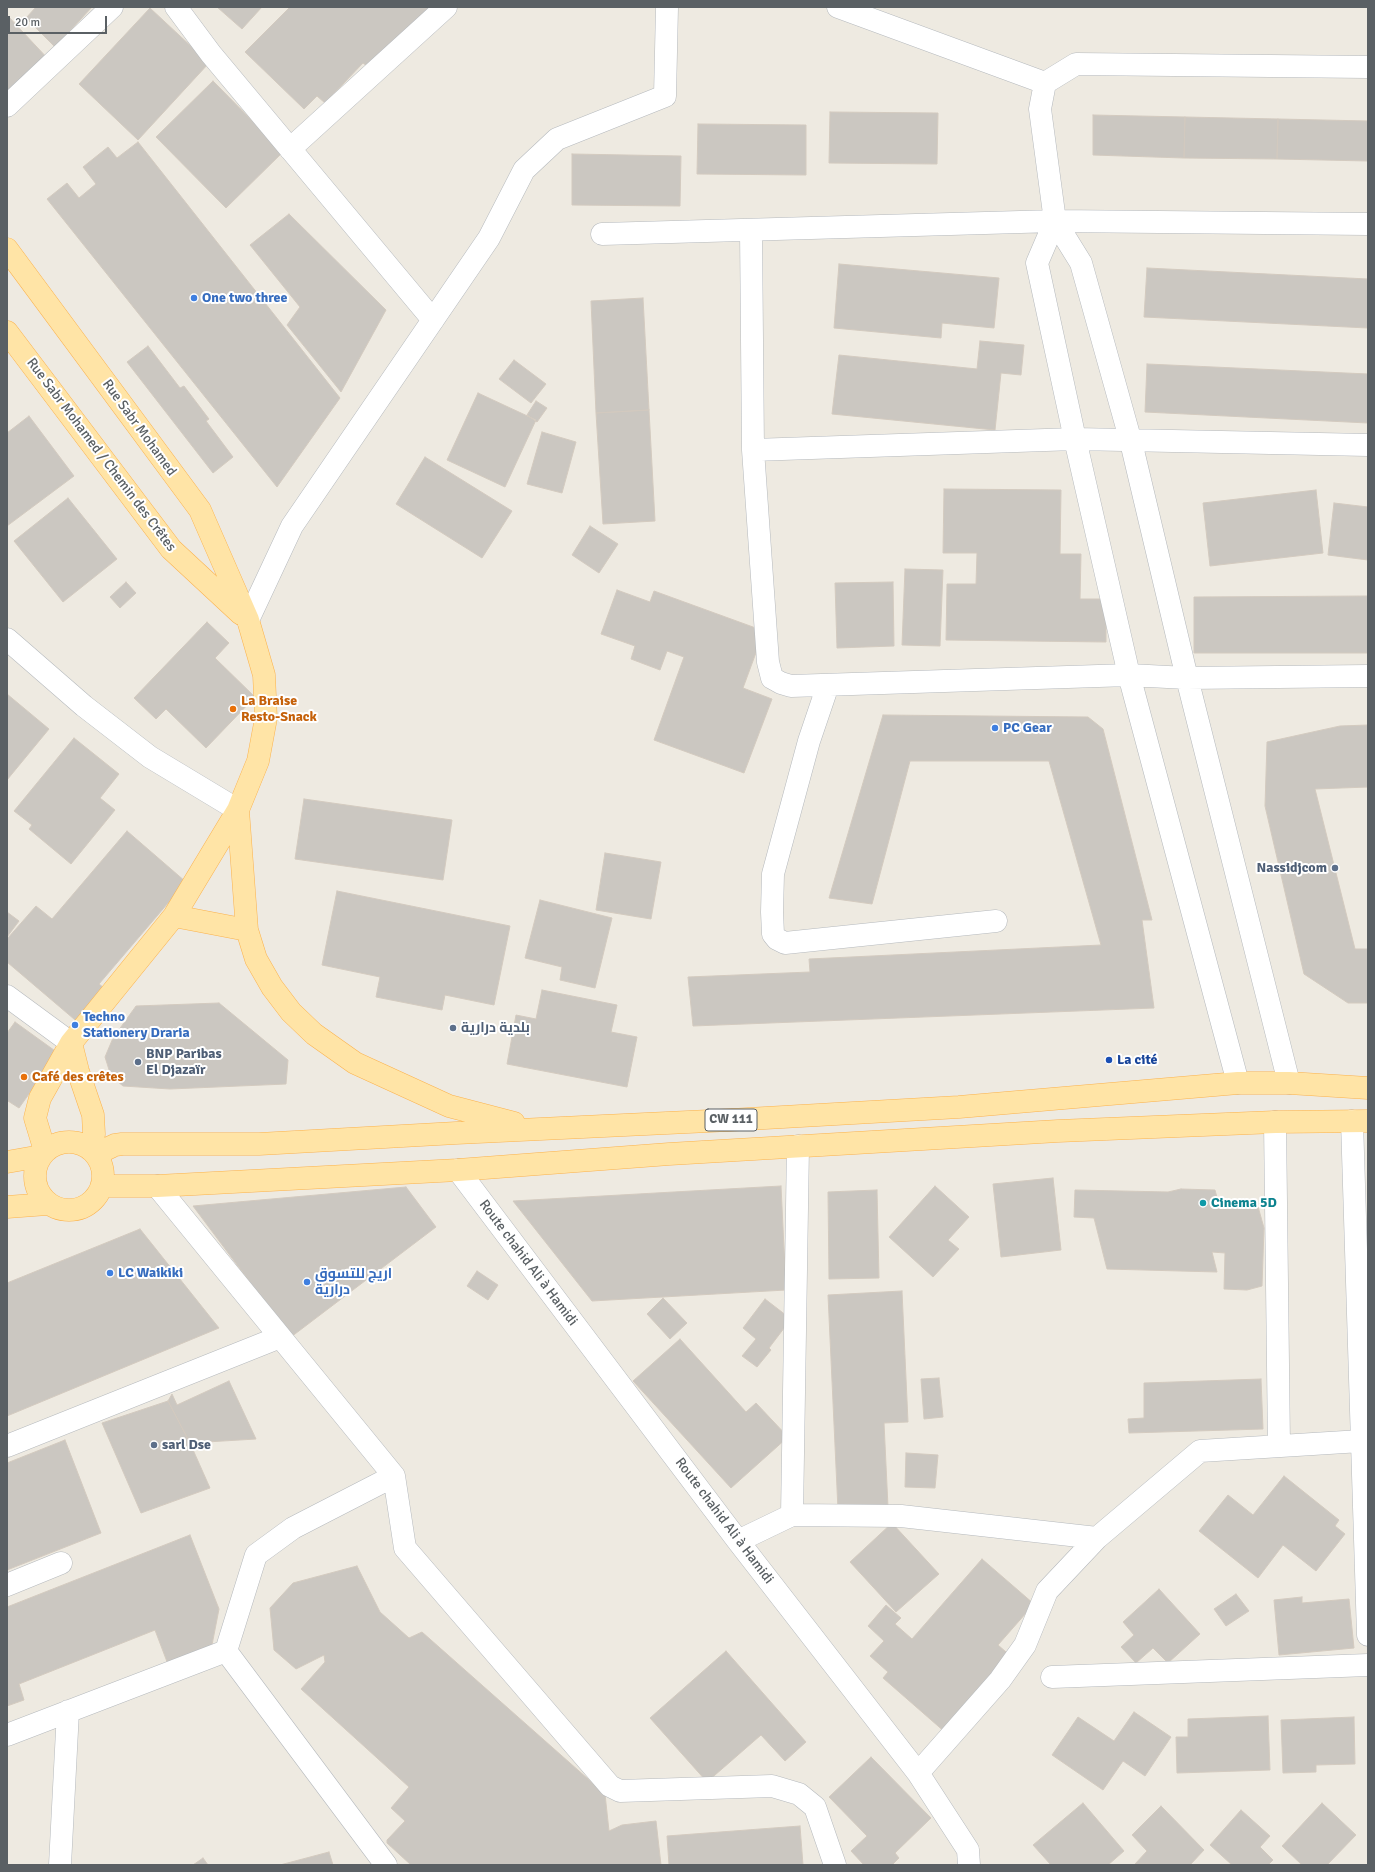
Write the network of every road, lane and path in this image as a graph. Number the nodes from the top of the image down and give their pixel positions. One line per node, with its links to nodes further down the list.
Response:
1 (112, 7): 8 (street)
2 (176, 7): 9 (street)
3 (446, 7): 9 (street)
4 (667, 7): 15 (street)
5 (838, 7): 7 (street)
6 (1368, 68): 7 (street)
7 (1045, 82): 10 (street)
8 (7, 106)
9 (290, 149): 15 (street)
10 (1055, 221): 11 (street); 12 (street); 17 (street); 18 (street)
11 (1368, 224)
12 (751, 230): 13 (street); 20 (street)
13 (602, 234)
14 (7, 249): 21 (main road, Rue Sabr Mohamed)
15 (433, 320): 21 (street)
16 (7, 332): 21 (main road, Rue Sabr Mohamed / Chemin des Crêtes)
17 (1075, 439): 18 (street); 20 (street); 23 (street)
18 (1131, 442): 19 (street); 25 (street)
19 (1368, 445)
20 (753, 450): 26 (street)
21 (248, 620): 27 (main road)
22 (7, 639): 27 (street)
23 (1129, 675): 25 (street); 26 (street); 33 (street)
24 (1368, 676): 25 (street)
25 (1187, 678): 34 (street)
26 (828, 685): 29 (street)
27 (238, 810): 28 (main road); 30 (main road)
28 (174, 916): 30 (main road); 32 (main road)
29 (996, 921)
30 (247, 930): 38 (main road)
31 (7, 996): 32 (street)
32 (71, 1043): 40 (main road); 41 (main road)
33 (1238, 1083): 34 (main road, CW 111); 38 (main road, CW 111)
34 (1289, 1083): 35 (main road, CW 111)
35 (1368, 1088)
36 (1360, 1121): 37 (main road); 49 (street)
37 (1275, 1122): 39 (main road); 51 (street)
38 (536, 1129): 40 (main road, CW 111)
39 (798, 1146): 43 (main road); 53 (street)
40 (93, 1152): 41 (main road); 44 (main road)
41 (43, 1154): 42 (main road); 46 (main road)
42 (7, 1162)
43 (458, 1170): 45 (main road); 55 (street, Route chahid Ali à Hamidi)
44 (102, 1186): 45 (main road); 46 (main road)
45 (157, 1186): 48 (street)
46 (47, 1204): 47 (main road)
47 (7, 1206)
48 (280, 1337): 50 (street); 52 (street)
49 (1361, 1440): 51 (street); 58 (street)
50 (7, 1446)
51 (1279, 1446): 54 (street)
52 (394, 1476): 59 (street); 67 (street)
53 (792, 1515): 54 (street); 55 (street)
54 (1097, 1538): 64 (street)
55 (738, 1541): 64 (street, Route chahid Ali à Hamidi)
56 (61, 1563): 57 (street)
57 (7, 1585)
58 (1368, 1635)
59 (226, 1651): 62 (street); 66 (street)
60 (1368, 1665): 61 (street)
61 (1052, 1677)
62 (68, 1711): 63 (street); 65 (street)
63 (7, 1735)
64 (918, 1773): 68 (street, Route chahid Ali à Hamidi)
65 (60, 1865)
66 (386, 1865)
67 (835, 1865)
68 (969, 1865)

